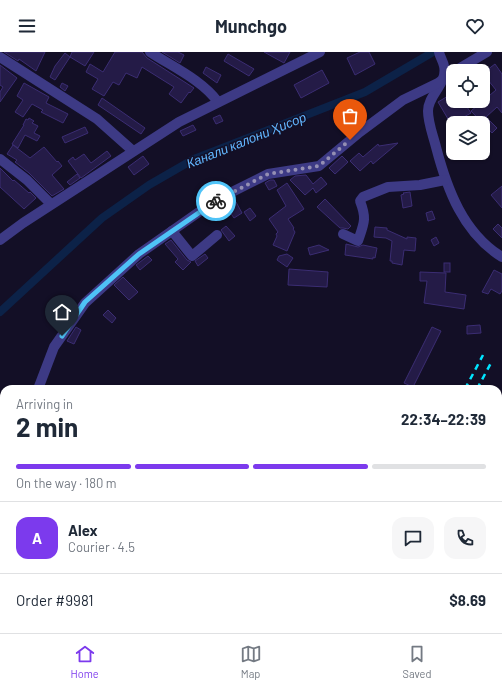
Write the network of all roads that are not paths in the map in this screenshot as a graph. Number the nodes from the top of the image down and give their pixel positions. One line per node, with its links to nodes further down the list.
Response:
1 (150, 52): 10 (street)
2 (439, 52): 6 (street)
3 (487, 52): 7 (street)
4 (316, 53): 10 (street)
5 (0, 57): 11 (street)
6 (447, 64)
7 (463, 64)
8 (446, 76): 9 (street)
9 (444, 78): 13 (street); 15 (street)
10 (218, 102): 11 (street)
11 (133, 151): 14 (street)
12 (0, 159): 14 (street)
13 (445, 180): 16 (street); 19 (street)
14 (51, 204): 18 (street)
15 (172, 231): 17 (street); 20 (street)
16 (343, 234)
17 (217, 235)
18 (0, 240)
19 (502, 257)
20 (40, 385)

